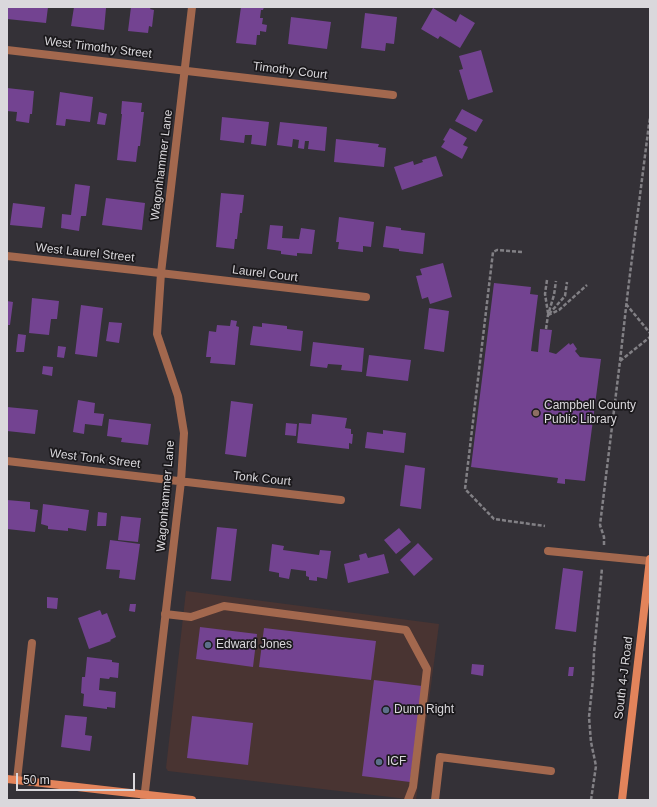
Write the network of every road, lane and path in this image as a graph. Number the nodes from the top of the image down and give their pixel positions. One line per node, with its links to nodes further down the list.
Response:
1 (192, 7): 3 (street, Wagonhammer Lane)
2 (7, 50): 3 (street, West Timothy Street)
3 (185, 71): 4 (street, Timothy Court); 8 (street, Wagonhammer Lane)
4 (393, 95)
5 (650, 118): 14 (path)
6 (522, 252): 23 (path)
7 (7, 256): 8 (street, West Laurel Street)
8 (161, 274): 13 (street, Laurel Court); 21 (street, Wagonhammer Lane)
9 (547, 280): 15 (path)
10 (556, 281): 15 (path)
11 (567, 282): 15 (path)
12 (586, 285): 15 (path)
13 (366, 297)
14 (626, 304): 17 (path); 19 (path)
15 (548, 315): 16 (path)
16 (546, 329)
17 (650, 333)
18 (650, 337): 19 (path)
19 (620, 361): 24 (path)
20 (7, 461): 21 (street, West Tonk Street)
21 (181, 482): 22 (street, Tonk Court); 28 (street, Wagonhammer Lane)
22 (341, 500)
23 (545, 526)
24 (604, 547)
25 (548, 551): 26 (street)
26 (650, 560): 38 (main road, South 4-J Road)
27 (602, 564): 37 (path)
28 (165, 614): 33 (street, Wagonhammer Lane); 35 (street)
29 (32, 643): 32 (street)
30 (551, 771): 36 (street)
31 (7, 779): 32 (main road)
32 (17, 780): 33 (main road)
33 (144, 797): 34 (main road)
34 (192, 800)
35 (408, 800)
36 (435, 800)
37 (591, 800)
38 (622, 800)

